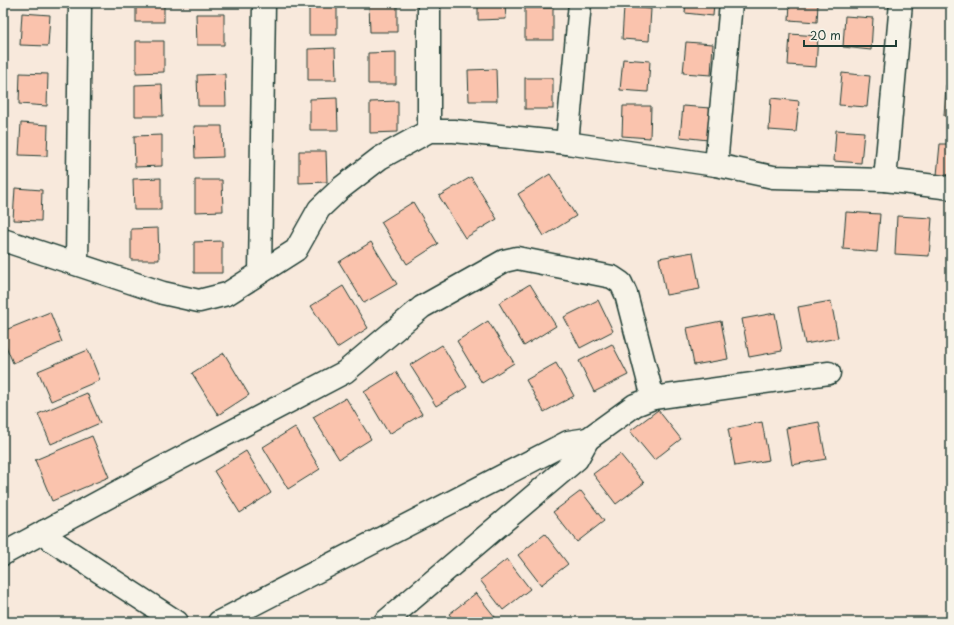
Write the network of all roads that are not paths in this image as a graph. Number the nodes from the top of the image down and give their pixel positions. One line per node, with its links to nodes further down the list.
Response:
1 (80, 3): 13 (street)
2 (264, 3): 14 (street)
3 (429, 3): 7 (street)
4 (580, 3): 8 (street)
5 (731, 3): 9 (street)
6 (902, 3): 10 (street)
7 (429, 131): 8 (street); 14 (street)
8 (567, 143): 9 (street)
9 (716, 165): 10 (street)
10 (885, 180): 11 (street)
11 (951, 188)
12 (3, 240): 13 (street)
13 (77, 264): 14 (street)
14 (260, 272)
15 (829, 372): 16 (street)
16 (653, 398): 17 (street); 18 (street)
17 (588, 439): 21 (street); 22 (street)
18 (45, 531): 19 (street); 20 (street)
19 (3, 554)
20 (177, 622)
21 (219, 622)
22 (385, 622)

